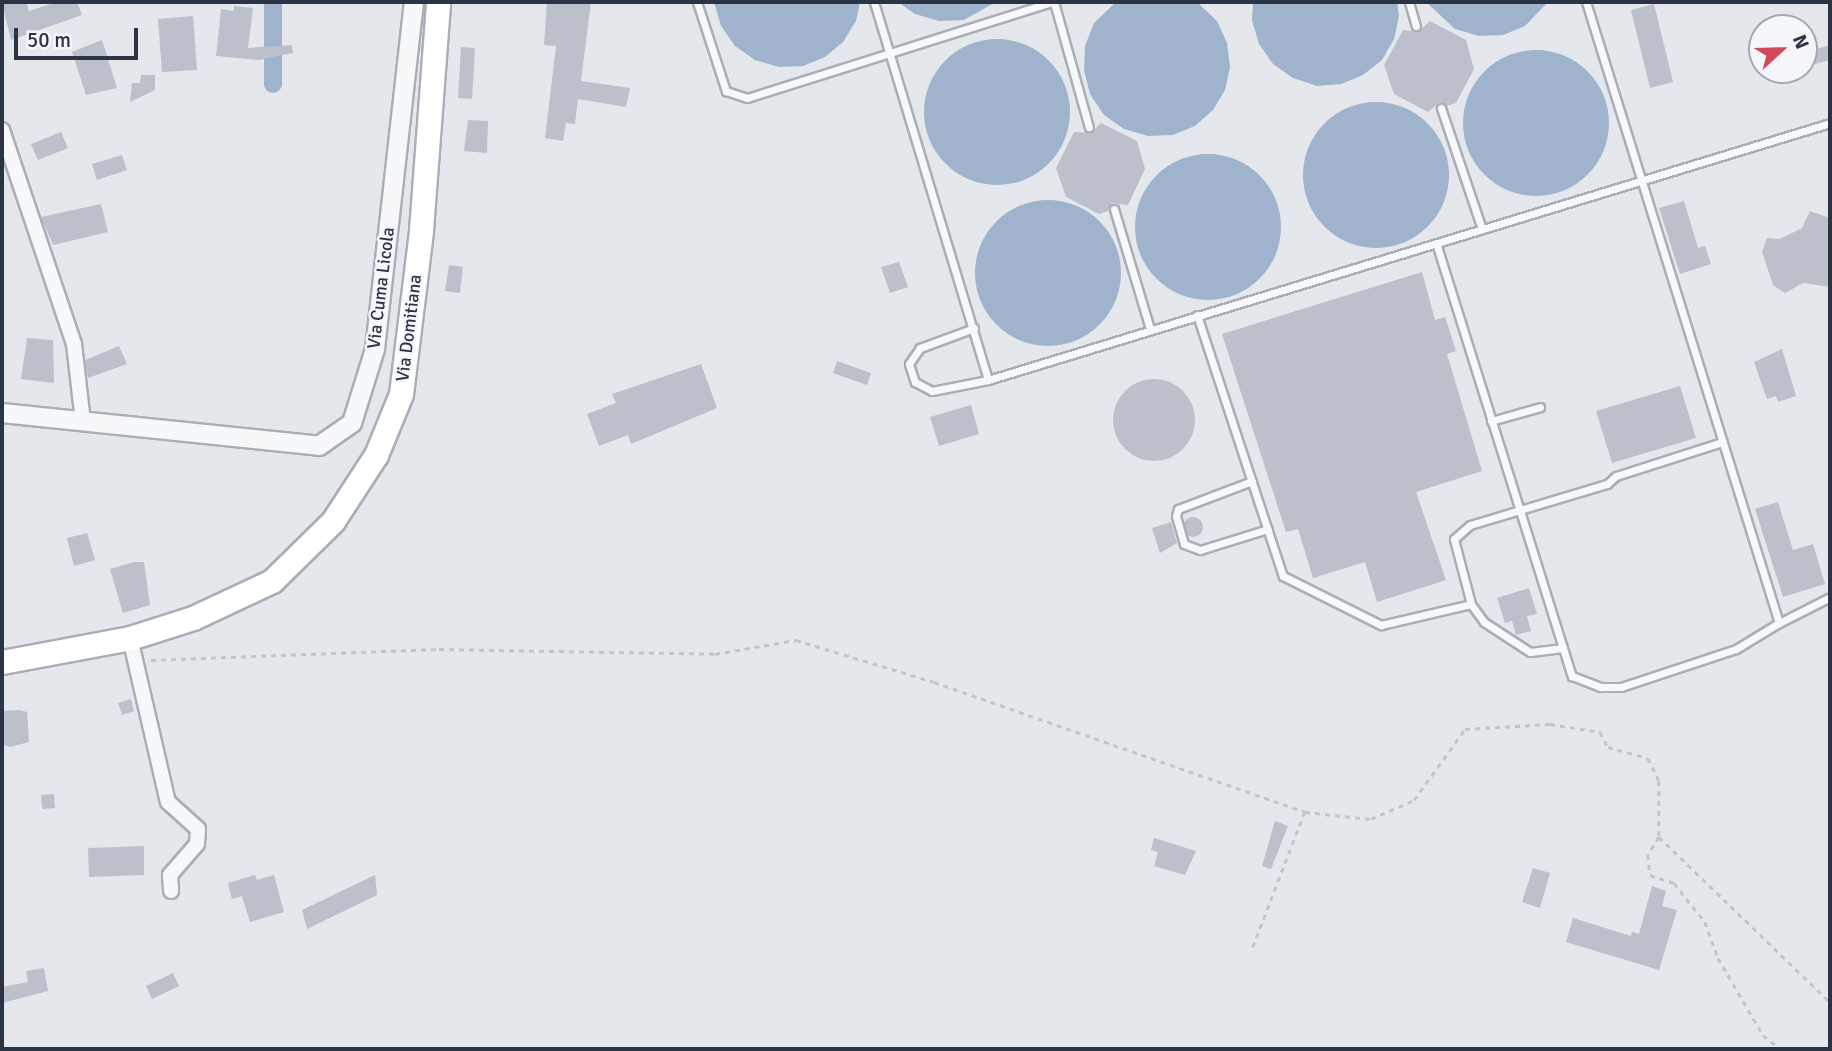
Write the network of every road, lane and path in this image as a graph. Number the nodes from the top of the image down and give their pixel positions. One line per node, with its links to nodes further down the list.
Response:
1 (414, 2): 25 (street, Via Cuma Licola)
2 (438, 2): 33 (main road, Via Domitiana)
3 (697, 2): 9 (lane)
4 (874, 2): 9 (lane)
5 (1053, 2): 9 (lane); 12 (lane)
6 (1409, 2): 8 (lane)
7 (1586, 2): 14 (lane)
8 (1416, 26)
9 (891, 55): 19 (lane)
10 (1441, 108): 16 (lane)
11 (1830, 123): 14 (lane)
12 (1088, 127)
13 (2, 130): 25 (street)
14 (1640, 180): 16 (lane); 26 (lane)
15 (1114, 209): 20 (lane)
16 (1482, 229): 17 (lane)
17 (1437, 246): 18 (lane); 24 (lane)
18 (1197, 314): 20 (lane); 27 (lane)
19 (974, 328): 21 (lane); 21 (lane)
20 (1150, 329): 21 (lane)
21 (988, 380)
22 (1540, 407): 24 (lane)
23 (2, 413): 25 (street, Via Cuma Licola)
24 (1491, 421): 28 (lane)
25 (83, 422)
26 (1722, 442): 28 (lane); 32 (lane)
27 (1252, 481): 29 (lane); 29 (lane)
28 (1518, 509): 31 (lane); 34 (lane)
29 (1268, 529): 31 (lane)
30 (1830, 597): 32 (lane)
31 (1471, 604): 34 (lane)
32 (1779, 623): 34 (lane)
33 (130, 638): 35 (street); 36 (main road, Via Domitiana)
34 (1563, 648)
35 (134, 661): 37 (path); 39 (street)
36 (2, 662)
37 (1305, 812): 38 (path); 40 (path)
38 (1659, 837): 41 (path); 42 (path)
39 (171, 891)
40 (1253, 947)
41 (1830, 1002)
42 (1780, 1049)

